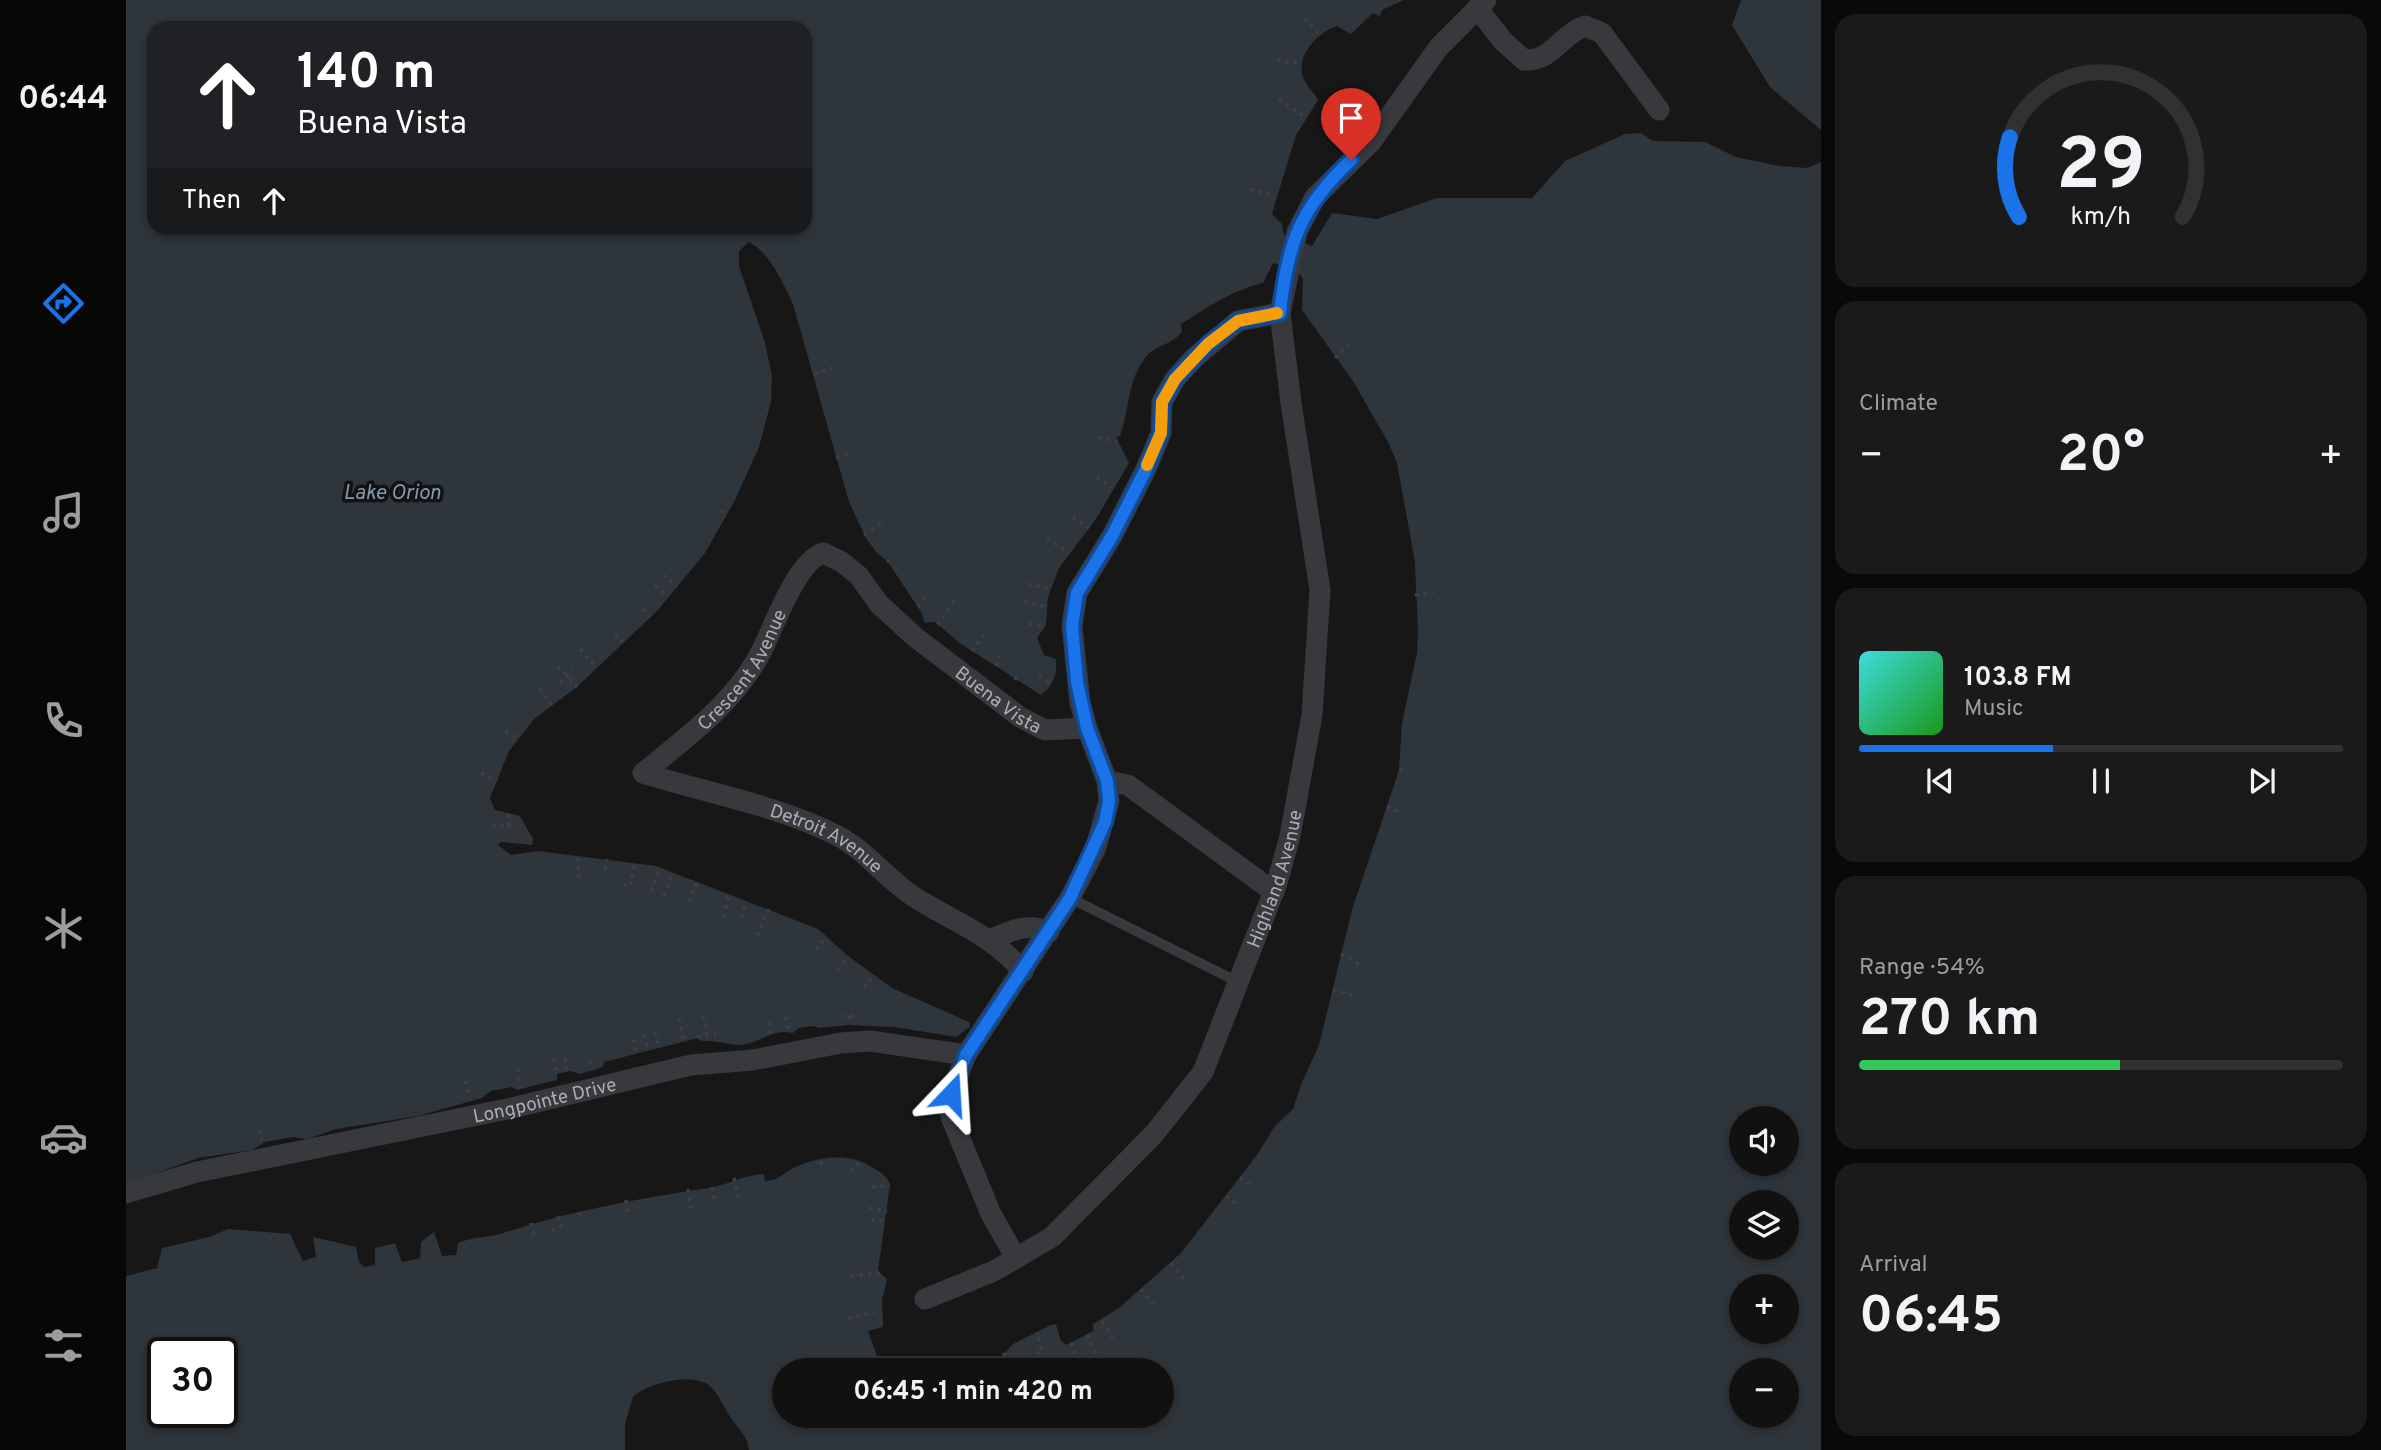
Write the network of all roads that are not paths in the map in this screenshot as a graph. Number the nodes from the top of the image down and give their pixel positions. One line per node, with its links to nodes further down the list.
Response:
1 (1481, 4): 2 (street); 3 (street)
2 (1659, 110)
3 (1281, 302): 5 (street); 8 (street, Highland Avenue)
4 (823, 553): 5 (street, Buena Vista); 6 (street, Crescent Avenue)
5 (1087, 728): 7 (street)
6 (643, 773): 11 (street, Detroit Avenue)
7 (1107, 781): 8 (street); 9 (street)
8 (1274, 892): 13 (street, Highland Avenue)
9 (1070, 898): 10 (street); 13 (lane)
10 (1049, 932): 11 (street); 12 (street)
11 (990, 940): 12 (street, Detroit Avenue)
12 (1023, 972): 14 (street)
13 (1238, 982): 16 (street, Highland Avenue)
14 (966, 1055): 15 (street, Longpointe Drive); 16 (street)
15 (126, 1193)
16 (1016, 1258): 17 (street, Highland Avenue)
17 (925, 1299)

